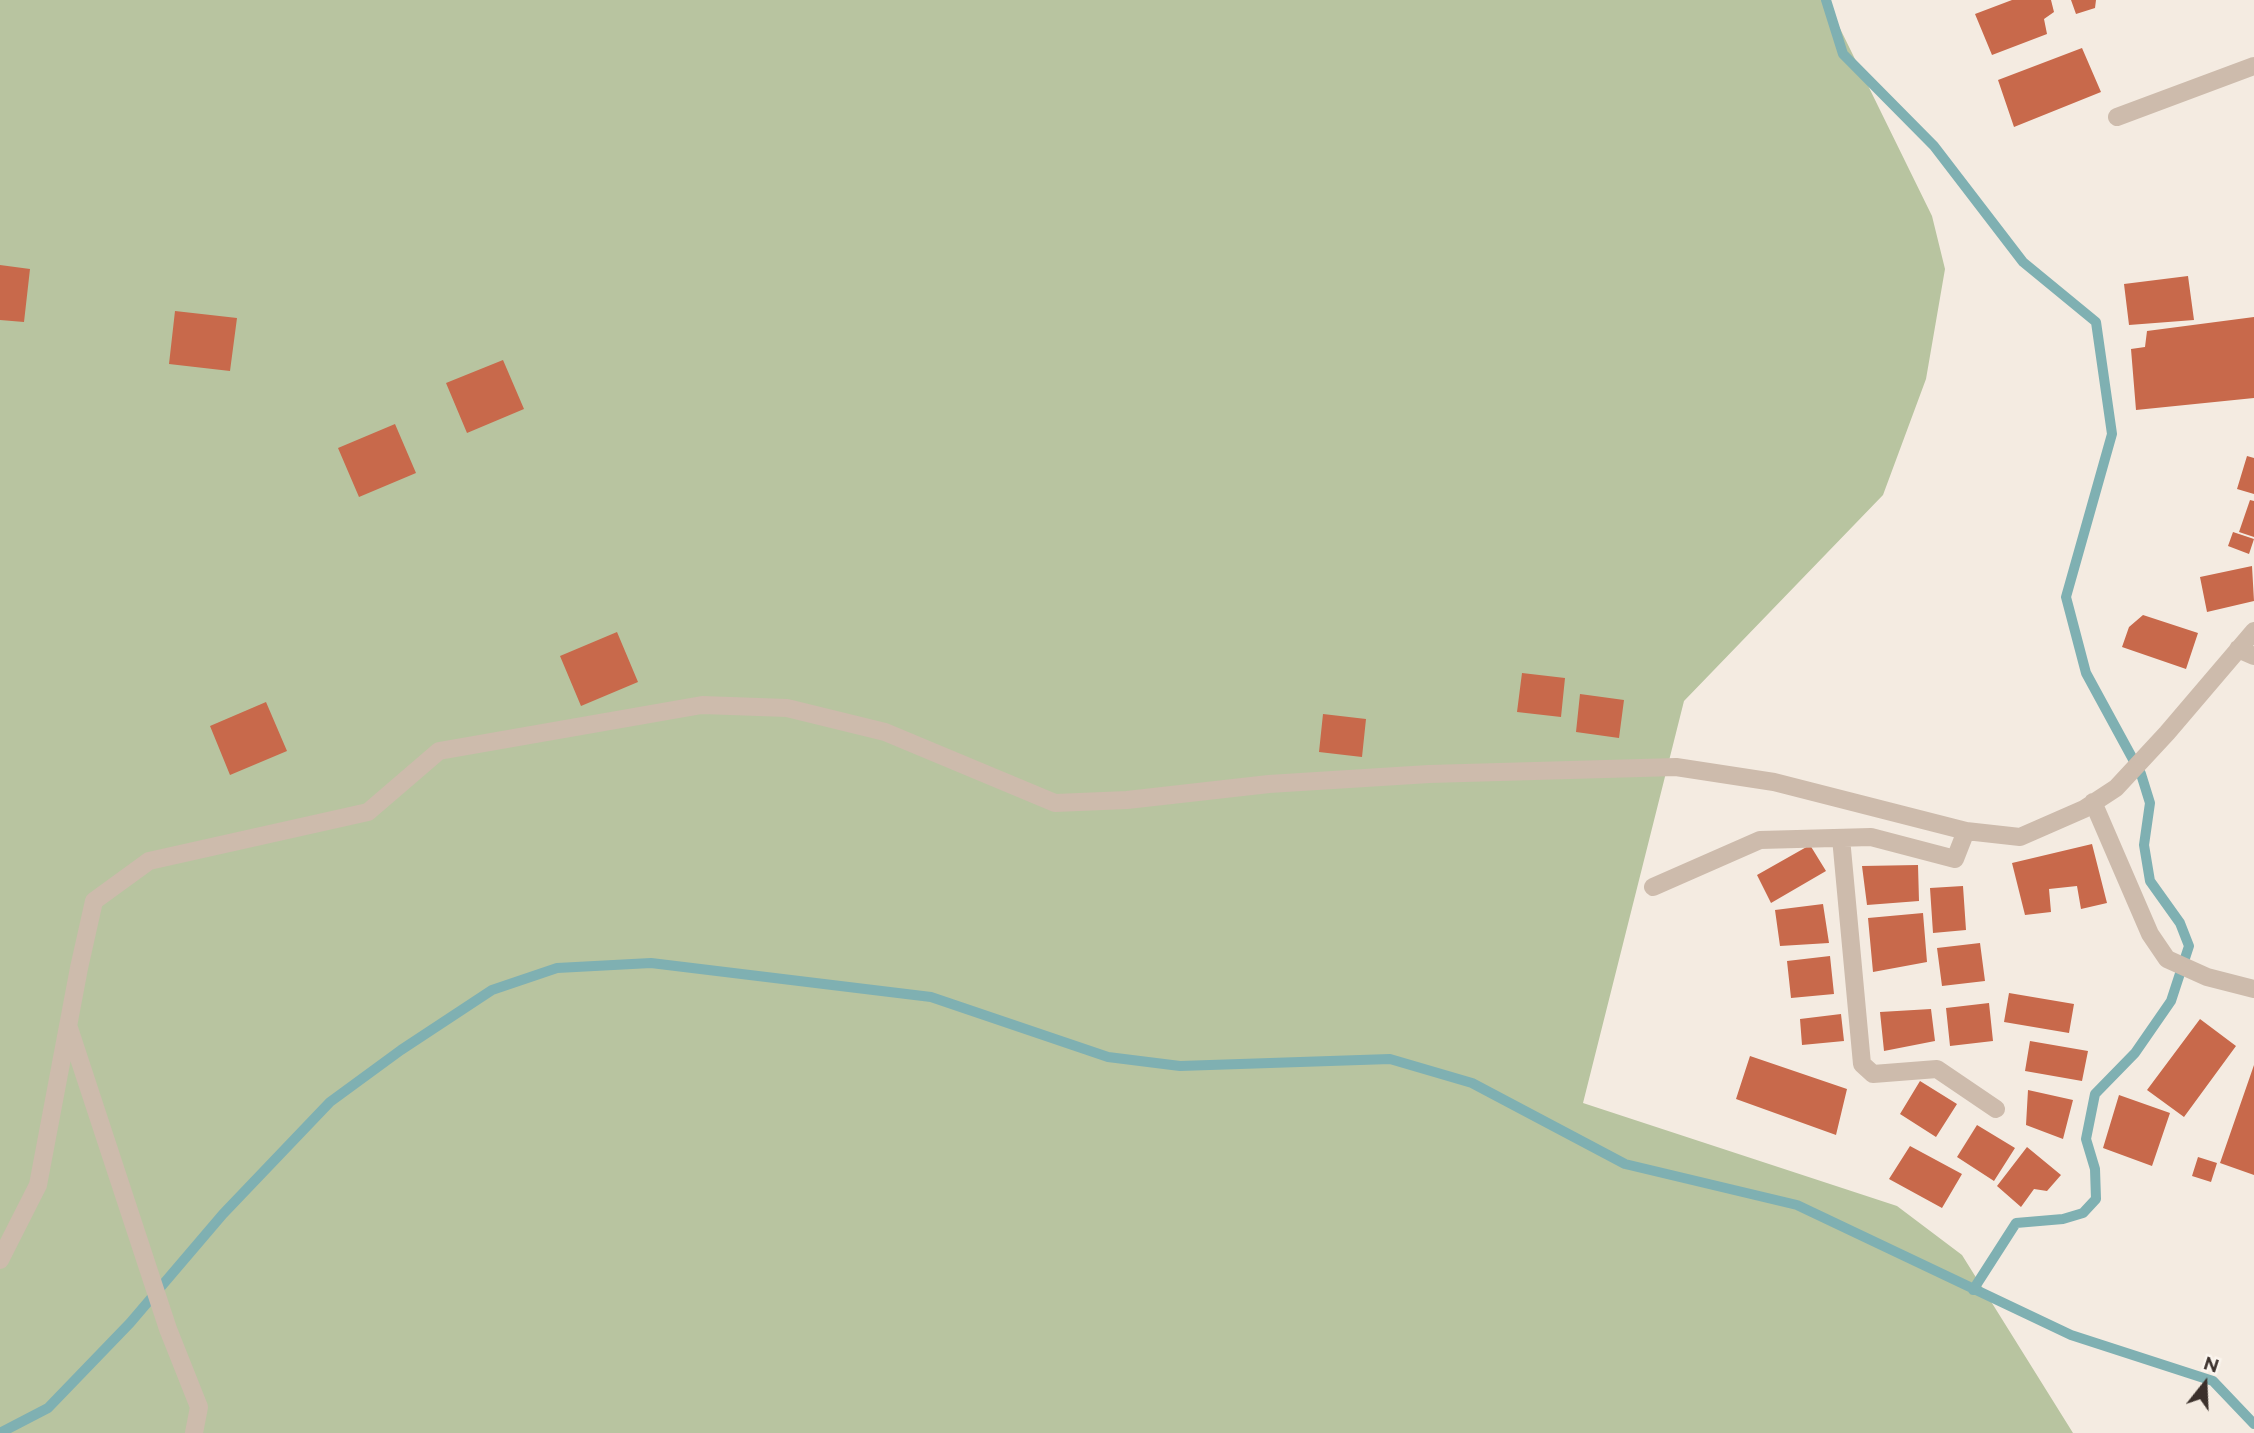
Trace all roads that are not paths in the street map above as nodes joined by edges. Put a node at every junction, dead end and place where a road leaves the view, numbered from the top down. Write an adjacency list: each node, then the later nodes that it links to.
1 (2254, 66): 2 (street)
2 (2116, 117)
3 (2254, 631): 4 (street)
4 (2246, 652): 5 (street)
5 (2093, 802): 6 (street); 9 (street)
6 (1966, 831): 7 (street); 10 (street)
7 (1840, 838): 8 (street); 11 (street)
8 (1653, 887)
9 (2254, 989)
10 (67, 1024): 12 (street); 13 (street)
11 (1996, 1109)
12 (0, 1260)
13 (194, 1433)

